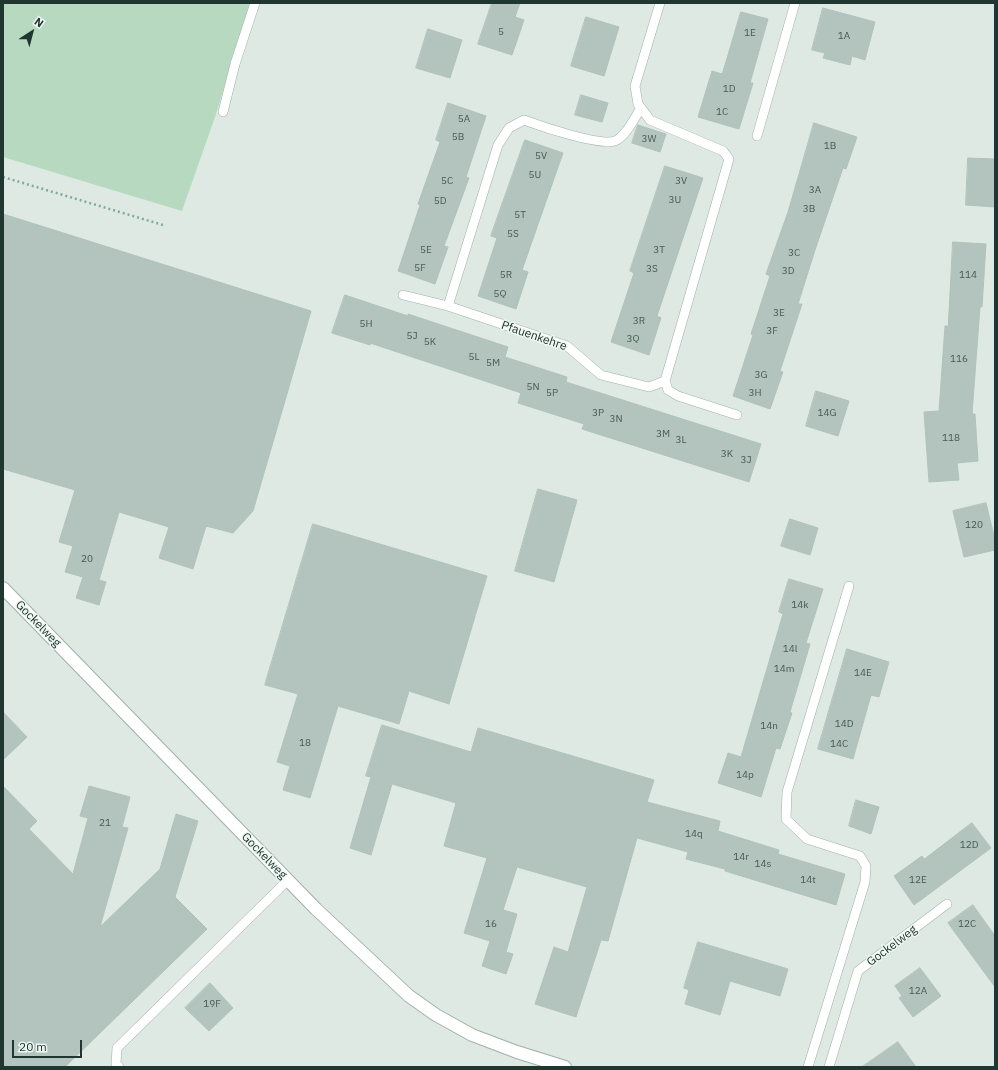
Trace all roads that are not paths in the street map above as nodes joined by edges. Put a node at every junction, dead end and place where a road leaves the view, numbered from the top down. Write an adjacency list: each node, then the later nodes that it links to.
1 (255, 3): 5 (lane)
2 (660, 3): 4 (lane)
3 (795, 3): 6 (lane)
4 (641, 108): 8 (lane); 9 (lane)
5 (223, 112)
6 (757, 136)
7 (403, 295): 8 (lane, Pfauenkehre)
8 (448, 306): 9 (lane, Pfauenkehre)
9 (665, 381): 10 (lane)
10 (737, 415)
11 (849, 586): 17 (lane)
12 (3, 588): 13 (street, Gockelweg)
13 (288, 880): 15 (lane); 16 (street, Gockelweg)
14 (948, 904): 18 (lane, Gockelweg)
15 (120, 1067)
16 (565, 1067)
17 (808, 1067)
18 (829, 1067)

